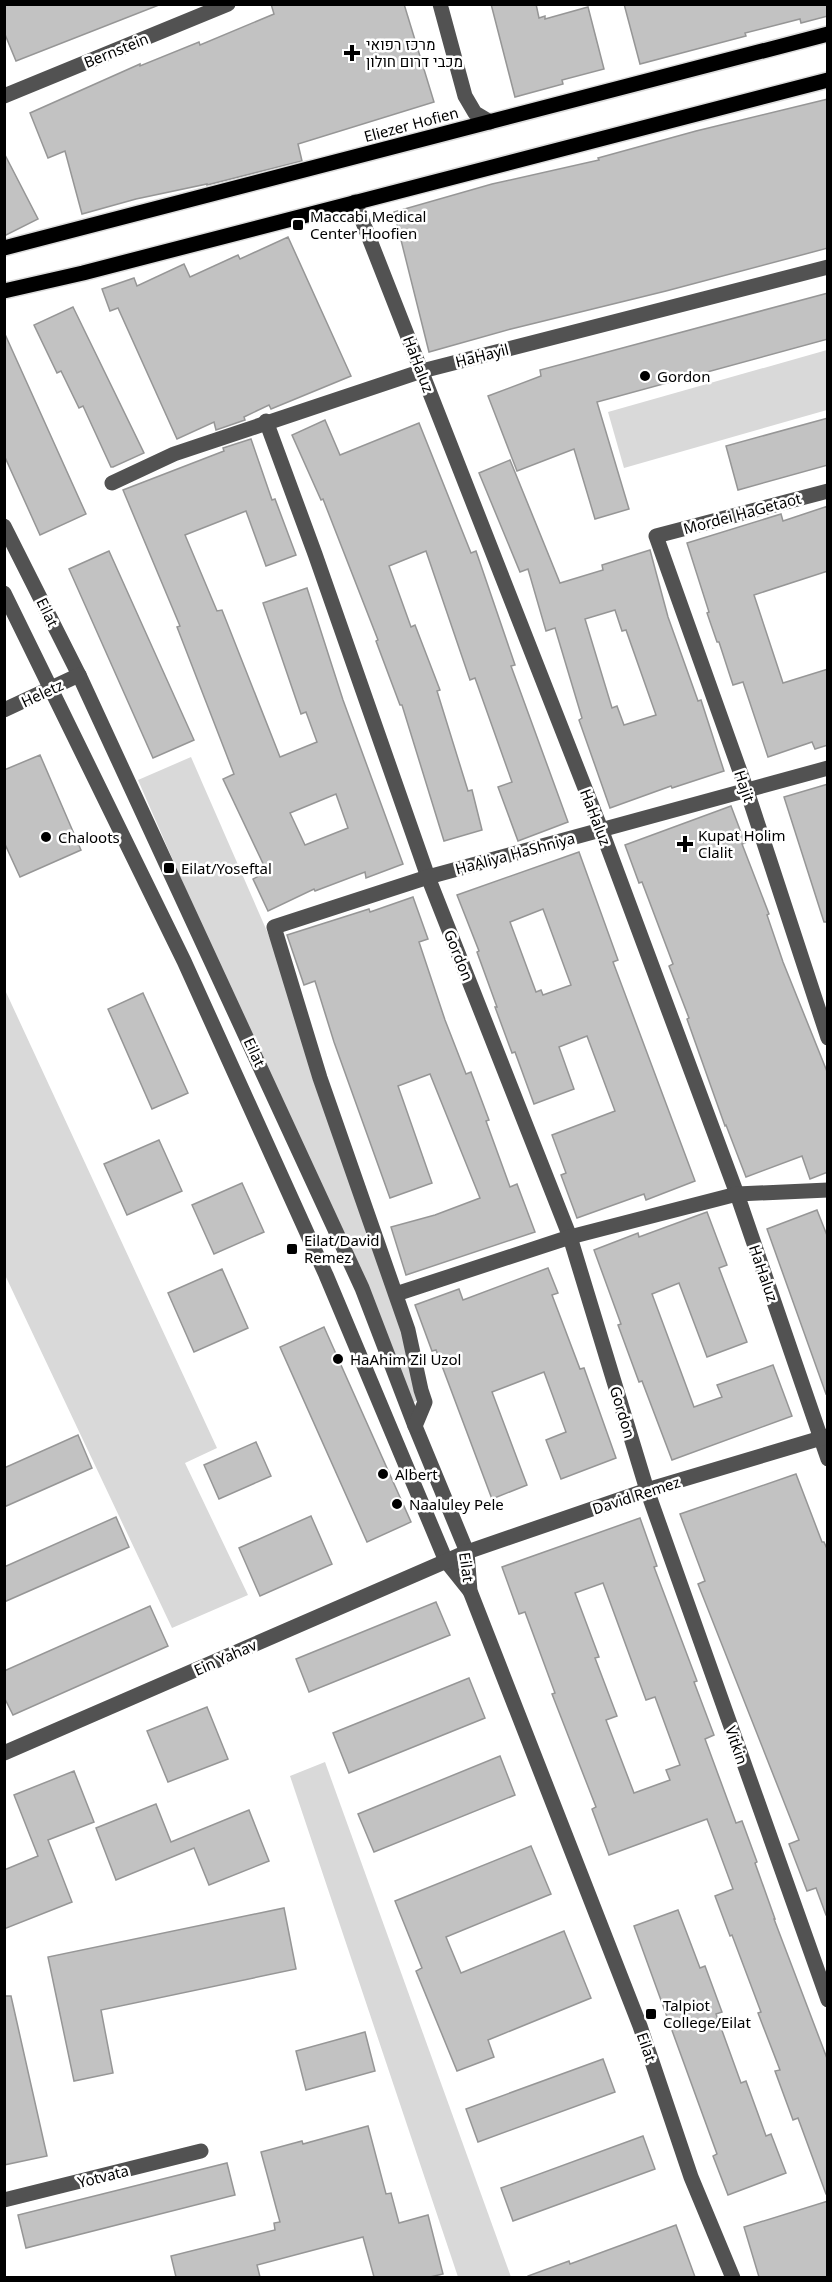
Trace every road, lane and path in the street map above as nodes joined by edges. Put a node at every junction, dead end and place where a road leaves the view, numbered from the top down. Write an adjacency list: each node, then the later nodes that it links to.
1 (228, 4): 5 (street, Bernstein)
2 (440, 4): 6 (street)
3 (828, 34): 7 (main road, Eliezer Hofien)
4 (828, 80): 9 (main road)
5 (4, 96)
6 (465, 96): 7 (street); 8 (street)
7 (490, 122): 8 (main road, Eliezer Hofien)
8 (457, 130): 10 (main road, Eliezer Hofien)
9 (355, 202): 12 (main road); 13 (street, HaHaluz)
10 (4, 248)
11 (828, 267): 13 (street, HaHayil)
12 (4, 291)
13 (422, 371): 14 (street, HaHayil); 25 (street, HaHaluz)
14 (266, 422): 15 (street, HaHayil); 26 (street, Gordon)
15 (112, 483)
16 (828, 491): 18 (street, Mordei HaGetaot)
17 (4, 526): 20 (street, Eilat)
18 (656, 536): 24 (street, Hajit)
19 (4, 593): 21 (street, Eilat)
20 (79, 675): 21 (street, Heletz); 32 (street, Eilat)
21 (50, 689): 22 (street, Heletz); 37 (street, Eilat)
22 (4, 710)
23 (828, 768): 24 (street, HaAliya HaShniya)
24 (747, 791): 25 (street, HaAliya HaShniya); 27 (street, Hajit)
25 (601, 829): 26 (street, HaAliya HaShniya); 29 (street, HaHaluz)
26 (428, 877): 30 (street, Gordon); 31 (street, HaAliya HaShniya)
27 (828, 1038)
28 (828, 1190): 29 (street)
29 (737, 1194): 30 (street); 33 (street, HaHaluz)
30 (570, 1237): 31 (street); 35 (street, Gordon)
31 (396, 1294): 32 (street)
32 (415, 1426): 36 (street, Eilat)
33 (824, 1437): 34 (street, HaHaluz); 35 (street, David Remez)
34 (828, 1459)
35 (647, 1490): 36 (street, David Remez); 40 (street, Vitkin)
36 (467, 1552): 37 (street, David Remez); 38 (street, Eilat)
37 (446, 1561): 38 (street, Eilat); 39 (street, Ein Yahav)
38 (470, 1590): 43 (street, Eilat)
39 (4, 1753)
40 (828, 2000)
41 (201, 2151): 42 (street, Yotvata)
42 (4, 2200)
43 (715, 2236): 44 (street, Eilat); 45 (street, Eilat)
44 (724, 2277)
45 (733, 2277)

